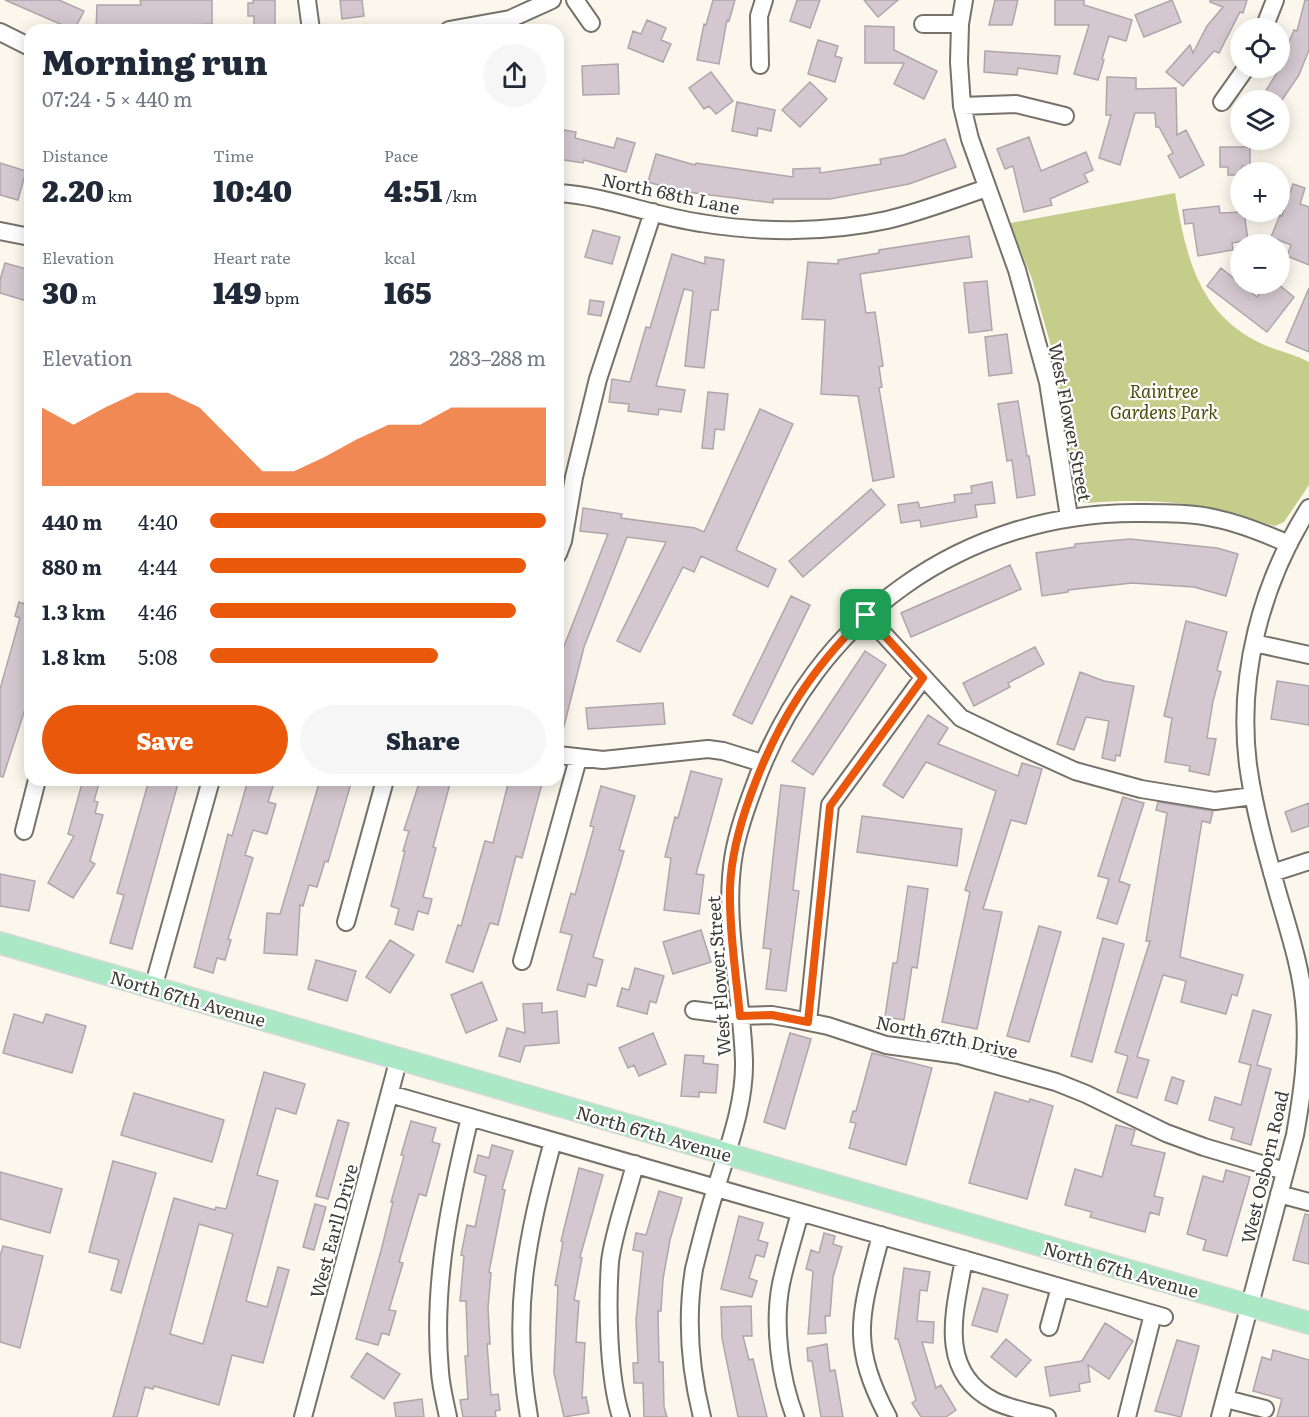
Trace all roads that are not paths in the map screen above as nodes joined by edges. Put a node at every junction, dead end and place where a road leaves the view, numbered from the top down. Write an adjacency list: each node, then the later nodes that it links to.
1 (307, 0): 9 (street)
2 (552, 0): 10 (street)
3 (575, 0): 8 (street)
4 (765, 0): 15 (street)
5 (964, 0): 12 (street, West Flower Street)
6 (1275, 0): 7 (street)
7 (1268, 18)
8 (591, 23)
9 (310, 24)
10 (482, 24)
11 (923, 24): 12 (street)
12 (960, 24): 18 (street, West Flower Street)
13 (0, 32): 14 (street)
14 (24, 44)
15 (760, 65)
16 (1239, 78): 17 (street)
17 (1222, 102)
18 (962, 106): 19 (street); 20 (street, West Flower Street)
19 (1065, 116)
20 (987, 188): 22 (street, North 68th Lane); 26 (street, West Flower Street)
21 (564, 194): 22 (street, North 68th Lane)
22 (653, 212): 27 (street)
23 (0, 231): 24 (street)
24 (24, 236)
25 (1309, 508): 28 (street, West Osborn Road)
26 (1069, 517): 28 (street); 29 (street, West Flower Street)
27 (564, 535)
28 (1289, 544): 30 (street, West Osborn Road)
29 (866, 615): 32 (street); 35 (street, West Flower Street)
30 (1254, 643): 31 (street); 39 (street, West Osborn Road)
31 (1309, 655)
32 (923, 678): 39 (street); 49 (street)
33 (564, 756): 34 (street)
34 (578, 759): 35 (street); 45 (street)
35 (762, 763): 48 (street, West Flower Street)
36 (35, 786): 40 (street)
37 (209, 786): 46 (street)
38 (383, 786): 43 (street)
39 (1253, 796): 42 (street, West Osborn Road)
40 (24, 831)
41 (1309, 861): 42 (street)
42 (1272, 873): 50 (street, West Osborn Road)
43 (346, 922)
44 (0, 944): 46 (main road, North 67th Avenue)
45 (522, 961)
46 (153, 988): 51 (main road, North 67th Avenue)
47 (694, 1010): 48 (street, North 67th Drive)
48 (740, 1016): 49 (street, North 67th Drive); 55 (street, West Flower Street)
49 (808, 1022): 57 (street, North 67th Drive)
50 (1307, 1031): 57 (street, West Osborn Road)
51 (399, 1058): 52 (street, West Earll Drive); 55 (main road, North 67th Avenue)
52 (390, 1094): 53 (street, North 67th Avenue); 70 (street, West Earll Drive)
53 (470, 1117): 54 (street, North 67th Avenue); 71 (street)
54 (553, 1141): 56 (street, North 67th Avenue); 72 (street)
55 (727, 1155): 58 (street, West Flower Street); 65 (main road, North 67th Avenue)
56 (635, 1164): 58 (street, North 67th Avenue); 73 (street)
57 (1285, 1171): 59 (street, West Osborn Road)
58 (716, 1188): 61 (street, North 67th Avenue); 74 (street, West Flower Street)
59 (1279, 1194): 60 (street); 65 (street, West Osborn Road)
60 (1309, 1202)
61 (800, 1212): 62 (street, North 67th Avenue); 75 (street)
62 (881, 1235): 63 (street, North 67th Avenue); 76 (street)
63 (964, 1259): 64 (street, North 67th Avenue); 77 (street)
64 (1060, 1287): 67 (street, North 67th Avenue); 78 (street, North 67th Avenue)
65 (1249, 1306): 66 (main road, North 67th Avenue); 68 (street, West Osborn Road)
66 (1309, 1323)
67 (1049, 1328)
68 (1226, 1399): 69 (street); 79 (street, West Osborn Road)
69 (1265, 1409)
70 (308, 1416)
71 (448, 1417)
72 (529, 1417)
73 (621, 1417)
74 (702, 1417)
75 (795, 1417)
76 (888, 1417)
77 (1047, 1417)
78 (1127, 1417)
79 (1220, 1417)

